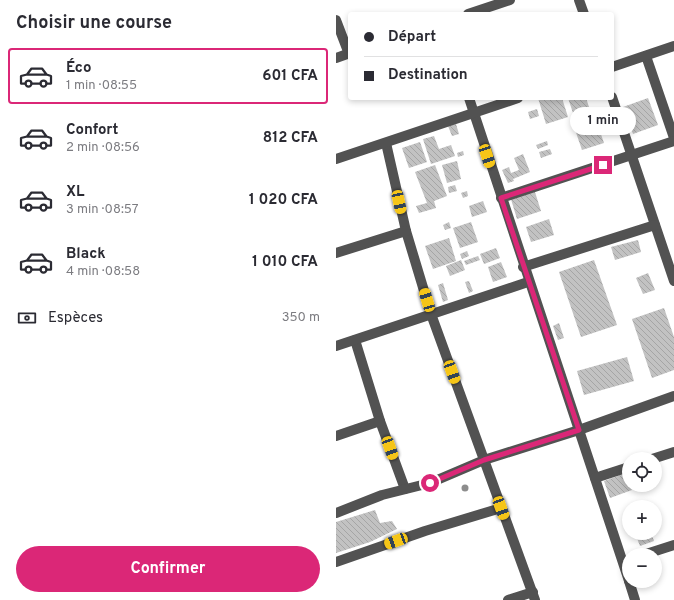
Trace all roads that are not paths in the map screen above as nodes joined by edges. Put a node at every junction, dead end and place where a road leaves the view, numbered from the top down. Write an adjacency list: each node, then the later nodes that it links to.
1 (510, 0): 3 (street)
2 (579, 0): 4 (street)
3 (474, 12)
4 (583, 12)
5 (336, 20): 7 (street)
6 (674, 46): 9 (street)
7 (348, 51)
8 (348, 54): 10 (street)
9 (646, 56): 11 (street); 16 (street)
10 (336, 58)
11 (614, 66)
12 (470, 100): 15 (street)
13 (512, 100): 15 (street)
14 (613, 100): 18 (street)
15 (474, 113): 17 (street); 20 (street)
16 (674, 140): 18 (street)
17 (386, 143): 19 (street); 22 (street)
18 (632, 156): 20 (street); 21 (street)
19 (336, 159)
20 (501, 198): 24 (street)
21 (655, 225): 24 (street); 25 (street)
22 (406, 231): 23 (street); 27 (street)
23 (336, 253)
24 (523, 267): 26 (street)
25 (674, 281)
26 (528, 282): 27 (street); 32 (street)
27 (431, 314): 28 (street); 36 (street)
28 (355, 340): 29 (street); 31 (street)
29 (336, 346)
30 (674, 396): 32 (street)
31 (380, 422): 33 (street); 39 (street)
32 (579, 430): 36 (street); 38 (street)
33 (336, 436)
34 (674, 452): 35 (street)
35 (662, 456)
36 (484, 460): 39 (street); 40 (street)
37 (622, 468): 38 (street)
38 (594, 478): 44 (street)
39 (405, 489): 41 (street)
40 (501, 508): 45 (street); 47 (street)
41 (336, 513)
42 (674, 545): 43 (street)
43 (662, 549)
44 (622, 550)
45 (336, 562)
46 (631, 588): 49 (street)
47 (534, 596): 48 (street)
48 (508, 600)
49 (635, 600)

